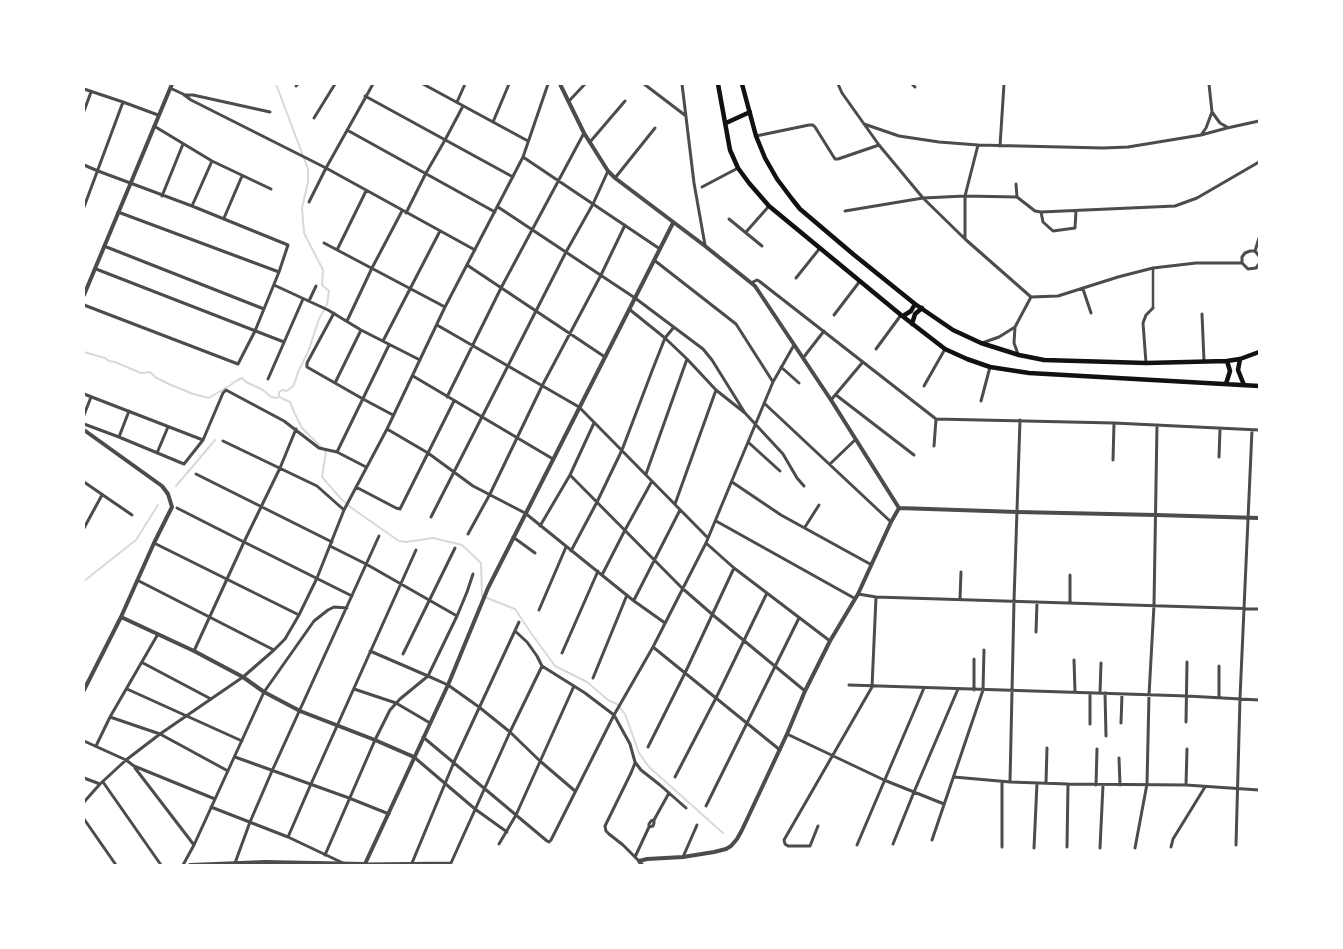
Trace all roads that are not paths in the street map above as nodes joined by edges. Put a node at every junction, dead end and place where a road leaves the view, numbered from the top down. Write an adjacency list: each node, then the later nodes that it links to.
1 (335, 84): 32 (street)
2 (372, 84): 20 (street)
3 (423, 84): 24 (street)
4 (466, 84): 24 (street)
5 (509, 84): 34 (street)
6 (548, 84): 45 (street)
7 (560, 84): 21 (street)
8 (585, 84): 21 (street)
9 (644, 84): 31 (street)
10 (682, 84): 31 (street)
11 (718, 84): 35 (main road)
12 (742, 84): 28 (main road)
13 (838, 84): 36 (street)
14 (1004, 84): 50 (street)
15 (1209, 84): 29 (street)
16 (171, 86): 19 (street); 30 (street)
17 (84, 89): 18 (street)
18 (91, 92): 23 (street); 26 (street)
19 (183, 94): 27 (street); 55 (street)
20 (365, 96): 40 (street); 44 (street)
21 (569, 101): 41 (street)
22 (625, 101): 46 (street)
23 (124, 102): 30 (street); 58 (street)
24 (457, 102): 25 (street)
25 (463, 106): 34 (street); 44 (street)
26 (84, 111)
27 (270, 112)
28 (750, 112): 35 (main road); 43 (main road)
29 (1212, 112): 39 (street); 42 (street)
30 (158, 115): 37 (street)
31 (686, 117): 96 (street)
32 (314, 118)
33 (1259, 121): 39 (street)
34 (493, 122): 45 (street)
35 (726, 123): 56 (main road)
36 (864, 124): 48 (street); 49 (street)
37 (154, 126): 47 (street); 64 (street)
38 (655, 128): 62 (street)
39 (1227, 128): 42 (street)
40 (347, 130): 55 (street); 59 (street)
41 (584, 132): 46 (street); 63 (street)
42 (1201, 135): 50 (street)
43 (756, 136): 48 (street); 129 (main road)
44 (445, 140): 59 (street); 61 (street)
45 (528, 141): 51 (street)
46 (590, 142): 57 (street)
47 (183, 144): 52 (street); 69 (street)
48 (879, 145): 72 (street)
49 (978, 145): 50 (street); 70 (street)
50 (1000, 146)
51 (523, 157): 61 (street); 63 (street)
52 (212, 161): 60 (street); 75 (street)
53 (1259, 162): 80 (street)
54 (84, 165): 58 (street)
55 (326, 168): 68 (street); 73 (street)
56 (738, 168): 66 (street); 76 (main road)
57 (608, 171): 62 (street); 74 (street)
58 (98, 172): 64 (street); 77 (street)
59 (426, 173): 82 (street); 83 (street)
60 (242, 176): 67 (street); 85 (street)
61 (513, 177): 78 (street)
62 (615, 178): 87 (street)
63 (559, 181): 74 (street); 89 (street)
64 (130, 183): 69 (street); 81 (street)
65 (1016, 184): 71 (street)
66 (702, 187)
67 (271, 189)
68 (366, 191): 82 (street); 100 (street)
69 (162, 196): 75 (street)
70 (965, 196): 71 (street); 72 (street); 93 (street)
71 (1017, 197): 84 (street)
72 (923, 198): 79 (street); 93 (street)
73 (309, 202)
74 (593, 204): 88 (street); 103 (street)
75 (192, 206): 85 (street)
76 (769, 206): 91 (street); 98 (main road)
77 (84, 207)
78 (498, 207): 83 (street); 89 (street)
79 (845, 211)
80 (1076, 211): 84 (street); 84 (street)
81 (118, 212): 95 (street); 113 (street)
82 (404, 212): 90 (street); 110 (street)
83 (495, 212): 101 (street)
84 (1041, 212)
85 (224, 218): 113 (street)
86 (729, 219): 91 (street)
87 (673, 223): 96 (street); 99 (street)
88 (625, 225): 99 (street); 115 (street)
89 (532, 230): 103 (street); 122 (street)
90 (440, 231): 101 (street); 121 (street)
91 (746, 232): 97 (street)
92 (1259, 238): 102 (street)
93 (965, 239): 125 (street)
94 (324, 243): 100 (street)
95 (104, 246): 109 (street); 134 (street)
96 (705, 246): 118 (street)
97 (762, 246)
98 (820, 248): 116 (street); 117 (main road)
99 (660, 249): 105 (street)
100 (337, 250): 110 (street)
101 (475, 250): 108 (street)
102 (1255, 251): 104 (street); 106 (street)
103 (566, 252): 115 (street); 136 (street)
104 (1259, 256)
105 (654, 260): 127 (street); 176 (street)
106 (1242, 263): 111 (street); 112 (street)
107 (1259, 264): 112 (street)
108 (467, 265): 122 (street); 131 (street)
109 (96, 268): 124 (street); 148 (street)
110 (372, 268): 121 (street); 142 (street)
111 (1153, 268): 123 (street); 133 (street)
112 (1256, 268): 114 (street)
113 (279, 272): 119 (street)
114 (1259, 272)
115 (601, 275): 127 (street); 150 (street)
116 (796, 278)
117 (860, 281): 140 (street); 141 (main road)
118 (751, 283): 149 (street); 156 (street)
119 (274, 285): 126 (street); 134 (street)
120 (316, 286): 128 (street)
121 (410, 288): 131 (street); 152 (street)
122 (501, 288): 136 (street); 157 (street)
123 (1083, 289): 125 (street); 137 (street)
124 (84, 295)
125 (1031, 297): 146 (street)
126 (303, 298): 128 (street); 153 (street)
127 (635, 298): 135 (street); 145 (street)
128 (309, 301): 138 (street)
129 (915, 304): 132 (main road); 141 (main road)
130 (84, 305): 148 (street)
131 (446, 308): 144 (street)
132 (922, 308): 143 (main road); 154 (main road)
133 (1153, 308): 170 (street)
134 (264, 309): 148 (street)
135 (629, 309): 151 (street); 162 (street)
136 (536, 311): 150 (street); 171 (street)
137 (1090, 313)
138 (334, 314): 142 (street); 177 (street)
139 (1202, 314): 167 (street)
140 (834, 315)
141 (902, 316): 143 (main road); 158 (street)
142 (347, 322): 147 (street)
143 (912, 324): 159 (main road)
144 (437, 325): 157 (street); 166 (street)
145 (674, 327): 151 (street); 196 (street)
146 (1015, 327): 154 (street); 161 (street)
147 (360, 330): 152 (street); 177 (street)
148 (255, 331): 153 (street)
149 (824, 331): 163 (street); 169 (street)
150 (569, 333): 162 (street); 181 (street)
151 (665, 338): 164 (street); 221 (street)
152 (383, 341): 155 (street)
153 (284, 342): 175 (street)
154 (981, 343): 161 (main road)
155 (389, 344): 166 (street); 189 (street)
156 (794, 345): 163 (street); 172 (street)
157 (473, 346): 171 (street); 188 (street)
158 (876, 349)
159 (945, 349): 173 (main road); 182 (street)
160 (1259, 352): 165 (main road)
161 (1019, 356): 170 (main road)
162 (605, 357): 194 (street)
163 (803, 358): 190 (street)
164 (688, 359): 184 (street); 235 (street)
165 (1240, 359): 168 (main road); 180 (main road)
166 (420, 360): 174 (street)
167 (1204, 360): 168 (main road); 170 (main road)
168 (1227, 361): 179 (main road)
169 (862, 362): 186 (street); 200 (street)
170 (1146, 363)
171 (508, 367): 181 (street); 199 (street)
172 (781, 367): 176 (street); 178 (street)
173 (990, 367): 179 (main road); 192 (street)
174 (413, 376): 188 (street); 197 (street)
175 (268, 379)
176 (773, 382): 193 (street)
177 (335, 383): 189 (street)
178 (799, 383)
179 (1226, 384): 180 (main road)
180 (1244, 385): 183 (main road)
181 (542, 386): 194 (street); 215 (street)
182 (924, 386)
183 (1259, 386)
184 (716, 390): 196 (street); 245 (street)
185 (84, 394): 187 (street)
186 (836, 395): 190 (street); 225 (street)
187 (91, 397): 195 (street); 198 (street)
188 (447, 397): 191 (street)
189 (363, 399): 197 (street); 222 (street)
190 (831, 400): 216 (street)
191 (454, 401): 199 (street); 224 (street)
192 (981, 401)
193 (764, 403): 203 (street); 229 (street)
194 (579, 408): 202 (street); 227 (street)
195 (129, 411): 207 (street); 214 (street)
196 (745, 413): 203 (street)
197 (394, 415): 208 (street)
198 (84, 416)
199 (482, 417): 215 (street); 233 (street)
200 (936, 419): 201 (street); 220 (street)
201 (1020, 420): 204 (street); 252 (street)
202 (594, 423): 221 (street); 236 (street)
203 (755, 423): 219 (street); 240 (street)
204 (1114, 423): 206 (street); 228 (street)
205 (84, 424): 214 (street)
206 (1157, 425): 209 (street); 254 (street)
207 (168, 427): 217 (street); 223 (street)
208 (387, 428): 224 (street); 231 (street)
209 (1220, 429): 212 (street); 226 (street)
210 (84, 430): 271 (street)
211 (296, 430): 217 (street); 222 (street); 230 (street)
212 (1252, 430): 213 (street); 257 (street)
213 (1259, 430)
214 (119, 437): 223 (street)
215 (517, 437): 227 (street); 242 (street)
216 (856, 439): 229 (street); 249 (street)
217 (203, 440): 223 (street)
218 (223, 440): 230 (street)
219 (748, 442): 232 (street); 239 (street)
220 (934, 446)
221 (622, 450): 235 (street); 244 (street)
222 (337, 452): 231 (street)
223 (156, 453)
224 (428, 453): 233 (street); 241 (street)
225 (914, 455)
226 (1219, 457)
227 (553, 459): 253 (street)
228 (1113, 460)
229 (830, 464): 260 (street)
230 (280, 468): 248 (street); 250 (street)
231 (366, 468): 241 (street)
232 (780, 471)
233 (454, 472): 242 (street); 256 (street)
234 (196, 474): 248 (street)
235 (646, 474): 237 (street)
236 (570, 475): 244 (street); 261 (street)
237 (652, 481): 245 (street); 264 (street)
238 (84, 482): 243 (street)
239 (732, 482): 259 (street); 262 (street)
240 (804, 486)
241 (355, 489): 250 (street)
242 (490, 494): 253 (street); 265 (street)
243 (102, 495): 255 (street); 263 (street)
244 (597, 502): 264 (street); 277 (street)
245 (675, 504): 251 (street)
246 (819, 505): 262 (street)
247 (177, 508): 269 (street)
248 (261, 508): 269 (street); 270 (street)
249 (899, 508): 252 (street); 260 (street)
250 (345, 509): 270 (street)
251 (680, 510): 268 (street); 279 (street)
252 (1017, 512): 254 (street); 302 (street)
253 (525, 513): 261 (street); 267 (street)
254 (1156, 515): 257 (street); 305 (street)
255 (132, 516)
256 (431, 516)
257 (1248, 518): 258 (street); 307 (street)
258 (1259, 518)
259 (716, 522): 268 (street); 298 (street)
260 (891, 522): 281 (street)
261 (540, 526): 274 (street)
262 (805, 527): 281 (street)
263 (84, 528)
264 (625, 530): 279 (street); 286 (street)
265 (468, 534)
266 (380, 536): 280 (street)
267 (514, 537): 278 (street); 342 (street)
268 (708, 538): 272 (street)
269 (244, 542): 288 (street); 289 (street)
270 (332, 542): 273 (street)
271 (154, 543): 289 (street); 290 (street)
272 (706, 543): 282 (street); 292 (street)
273 (330, 546): 280 (street); 288 (street)
274 (566, 547): 277 (street); 309 (street)
275 (455, 548): 300 (street)
276 (416, 550): 291 (street)
277 (571, 550): 283 (street)
278 (535, 553)
279 (655, 560): 292 (street); 301 (street)
280 (366, 564): 291 (street); 296 (street)
281 (870, 564): 294 (street)
282 (734, 568): 293 (street); 311 (street)
283 (598, 571): 286 (street); 328 (street)
284 (961, 572): 299 (street)
285 (473, 574): 313 (street)
286 (602, 574): 295 (street)
287 (1070, 575): 304 (street)
288 (317, 578): 296 (street); 310 (street)
289 (228, 579): 310 (street); 314 (street)
290 (137, 580): 312 (street); 314 (street)
291 (400, 585): 300 (street); 327 (street)
292 (682, 588): 311 (street); 317 (street)
293 (767, 593): 315 (street); 321 (street)
294 (858, 594): 297 (street); 298 (street)
295 (627, 595): 301 (street); 341 (street)
296 (352, 596): 306 (street)
297 (876, 597): 299 (street); 345 (street)
298 (854, 598): 322 (street)
299 (960, 599): 302 (street)
300 (429, 600): 313 (street); 329 (street)
301 (634, 601): 317 (street)
302 (1014, 601): 303 (street); 353 (street)
303 (1038, 602): 304 (street); 319 (street)
304 (1070, 603): 305 (street)
305 (1154, 605): 307 (street); 361 (street)
306 (346, 608): 355 (street); 370 (street)
307 (1244, 608): 308 (street); 365 (street)
308 (1259, 608)
309 (539, 610)
310 (300, 615): 324 (street)
311 (713, 615): 321 (street); 338 (street)
312 (121, 616): 320 (street); 350 (street)
313 (457, 616): 339 (street)
314 (210, 617): 324 (street); 326 (street)
315 (799, 618): 322 (street); 335 (street)
316 (519, 622): 318 (street)
317 (665, 623): 323 (street)
318 (515, 631): 336 (street); 369 (street)
319 (1036, 632)
320 (158, 634): 326 (street); 332 (street)
321 (743, 640): 335 (street); 364 (street)
322 (830, 641): 354 (street)
323 (653, 647): 338 (street); 371 (street)
324 (274, 650): 340 (street)
325 (984, 650): 352 (street)
326 (194, 651): 340 (street)
327 (370, 651): 339 (street); 348 (street)
328 (562, 653)
329 (403, 654)
330 (974, 659): 351 (street)
331 (1074, 660): 356 (street)
332 (143, 662): 347 (street); 366 (street)
333 (1187, 662): 362 (street)
334 (1101, 663): 358 (street)
335 (775, 665): 354 (street); 376 (street)
336 (542, 666): 344 (street); 380 (street)
337 (1219, 666): 363 (street)
338 (685, 673): 364 (street); 389 (street)
339 (428, 676): 342 (street); 368 (street)
340 (242, 677): 355 (street); 366 (street)
341 (593, 678)
342 (448, 685): 369 (street); 375 (street)
343 (849, 685): 345 (street)
344 (574, 686): 371 (street); 399 (street)
345 (872, 687): 346 (street); 394 (street)
346 (924, 688): 349 (street); 408 (street)
347 (127, 689): 372 (street); 373 (street)
348 (354, 689): 368 (street); 379 (street)
349 (958, 689): 351 (street); 427 (street)
350 (84, 690)
351 (974, 690): 352 (street)
352 (983, 690): 353 (street); 406 (street)
353 (1012, 690): 356 (street); 410 (street)
354 (805, 691): 382 (street)
355 (264, 692): 370 (street); 387 (street)
356 (1075, 692): 357 (street)
357 (1090, 693): 358 (street); 378 (street)
358 (1100, 693): 359 (street)
359 (1105, 693): 360 (street); 383 (street)
360 (1122, 694): 361 (street); 377 (street)
361 (1149, 695): 362 (street); 418 (street)
362 (1187, 696): 363 (street); 374 (street)
363 (1219, 697): 365 (street)
364 (716, 698): 376 (street); 405 (street)
365 (1240, 698): 367 (street); 423 (street)
366 (211, 699): 372 (street)
367 (1259, 700)
368 (396, 704): 375 (street); 385 (street)
369 (479, 707): 380 (street); 400 (street)
370 (300, 711): 379 (street); 404 (street)
371 (614, 715): 401 (street); 426 (street)
372 (186, 716): 381 (street); 387 (street)
373 (110, 718): 381 (street); 388 (street)
374 (1186, 722)
375 (430, 723): 384 (street)
376 (747, 723): 393 (street); 433 (street)
377 (1122, 723)
378 (1090, 724)
379 (337, 725): 385 (street); 414 (street)
380 (510, 732): 399 (street); 424 (street)
381 (160, 734): 398 (street); 403 (street)
382 (787, 734): 393 (street); 394 (street)
383 (1106, 736)
384 (424, 737): 396 (street); 400 (street)
385 (375, 740): 396 (street); 429 (street)
386 (84, 741): 388 (street)
387 (242, 741): 395 (street)
388 (96, 746): 398 (street)
389 (648, 747)
390 (1047, 748): 413 (street)
391 (1097, 749): 419 (street)
392 (1187, 749): 421 (street)
393 (780, 750): 459 (street)
394 (833, 756): 408 (street); 442 (street)
395 (235, 757): 403 (street); 404 (street)
396 (414, 757): 415 (street); 437 (street)
397 (1119, 758): 417 (street)
398 (126, 760): 402 (street); 411 (street)
399 (540, 761): 426 (street); 438 (street)
400 (454, 762): 415 (street); 424 (street)
401 (635, 762): 428 (street); 458 (street)
402 (134, 766): 430 (street); 446 (street)
403 (228, 771): 430 (street)
404 (272, 771): 414 (street); 440 (street)
405 (675, 777)
406 (954, 777): 409 (street); 432 (street)
407 (84, 778): 411 (street)
408 (884, 780): 427 (street); 450 (street)
409 (1002, 782): 410 (street); 451 (street)
410 (1010, 782): 412 (street)
411 (101, 783): 431 (street); 466 (street)
412 (1037, 783): 413 (street); 454 (street)
413 (1046, 783): 416 (street)
414 (310, 784): 429 (street); 444 (street)
415 (445, 784): 436 (street); 461 (street)
416 (1068, 784): 419 (street); 452 (street)
417 (1120, 784): 418 (street); 420 (street)
418 (1147, 784): 421 (street); 456 (street)
419 (1096, 785): 420 (street)
420 (1103, 785): 455 (street)
421 (1186, 785): 422 (street)
422 (1205, 787): 423 (street); 453 (street)
423 (1238, 788): 425 (street); 449 (street)
424 (485, 789): 436 (street); 438 (street)
425 (1259, 790)
426 (575, 791): 438 (street)
427 (914, 792): 432 (street); 448 (street)
428 (669, 793): 435 (street); 458 (street)
429 (349, 798): 437 (street); 457 (street)
430 (215, 799): 434 (street)
431 (84, 802)
432 (944, 804): 445 (street)
433 (706, 806)
434 (212, 807): 440 (street); 446 (street)
435 (686, 808)
436 (475, 809): 443 (street); 461 (street)
437 (389, 814): 464 (street)
438 (516, 815): 443 (street)
439 (84, 819): 465 (street)
440 (250, 822): 444 (street); 460 (street)
441 (697, 825): 459 (street)
442 (818, 826)
443 (507, 832): 447 (street)
444 (288, 838): 457 (street)
445 (932, 840)
446 (194, 844): 467 (street)
447 (499, 844)
448 (893, 844)
449 (1236, 844)
450 (857, 845)
451 (1002, 847)
452 (1067, 847)
453 (1171, 847)
454 (1034, 848)
455 (1100, 848)
456 (1135, 848)
457 (325, 854): 463 (street)
458 (634, 857): 462 (street)
459 (683, 857): 462 (street)
460 (235, 863): 463 (street); 468 (street)
461 (412, 863): 464 (street)
462 (641, 863)
463 (346, 864): 464 (street)
464 (365, 864)
465 (116, 865)
466 (161, 865)
467 (184, 865)
468 (190, 865)

